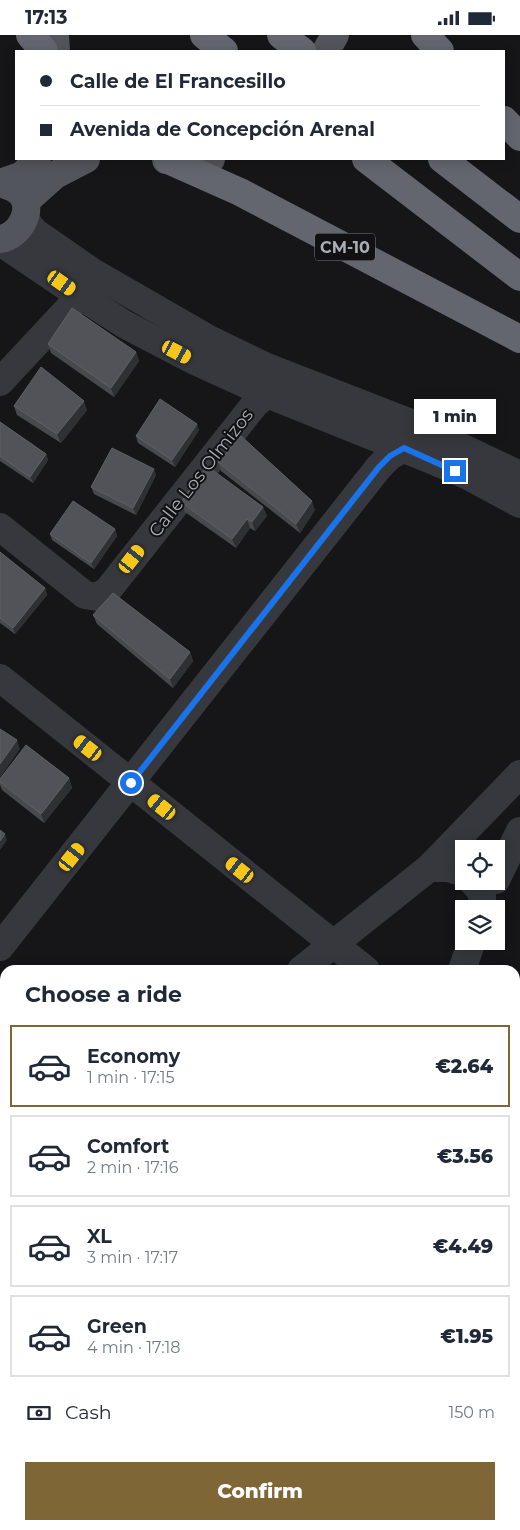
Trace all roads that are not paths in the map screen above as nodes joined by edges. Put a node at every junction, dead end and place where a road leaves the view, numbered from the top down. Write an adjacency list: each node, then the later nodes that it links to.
1 (30, 35): 7 (highway)
2 (56, 35): 8 (main road)
3 (204, 35): 9 (highway)
4 (281, 35): 10 (highway)
5 (335, 35): 11 (main road)
6 (425, 35): 12 (highway)
7 (43, 50)
8 (56, 50)
9 (223, 50)
10 (301, 50)
11 (327, 50)
12 (439, 50)
13 (505, 121): 14 (highway)
14 (520, 137)
15 (36, 160): 22 (main road)
16 (84, 160): 23 (main road)
17 (167, 160): 28 (highway, CM-10)
18 (184, 160): 19 (main road, CM-10)
19 (207, 160)
20 (367, 160): 26 (highway)
21 (443, 160): 24 (highway)
22 (0, 183): 23 (main road)
23 (25, 209): 25 (main road); 32 (street)
24 (520, 219)
25 (0, 241): 27 (street)
26 (520, 277)
27 (76, 293): 29 (street); 30 (street)
28 (520, 339)
29 (0, 382)
30 (267, 394): 31 (street); 34 (street, Calle Los Olmizos)
31 (404, 448): 33 (street); 37 (street)
32 (520, 475)
33 (520, 504)
34 (0, 527)
35 (0, 679): 37 (street)
36 (520, 774): 40 (street)
37 (131, 783): 42 (street); 43 (street)
38 (520, 831): 39 (street)
39 (505, 862)
40 (429, 868): 41 (street); 42 (street)
41 (455, 870)
42 (334, 944): 45 (street); 46 (street)
43 (0, 947)
44 (469, 950): 47 (street)
45 (307, 965)
46 (360, 965)
47 (464, 965)

